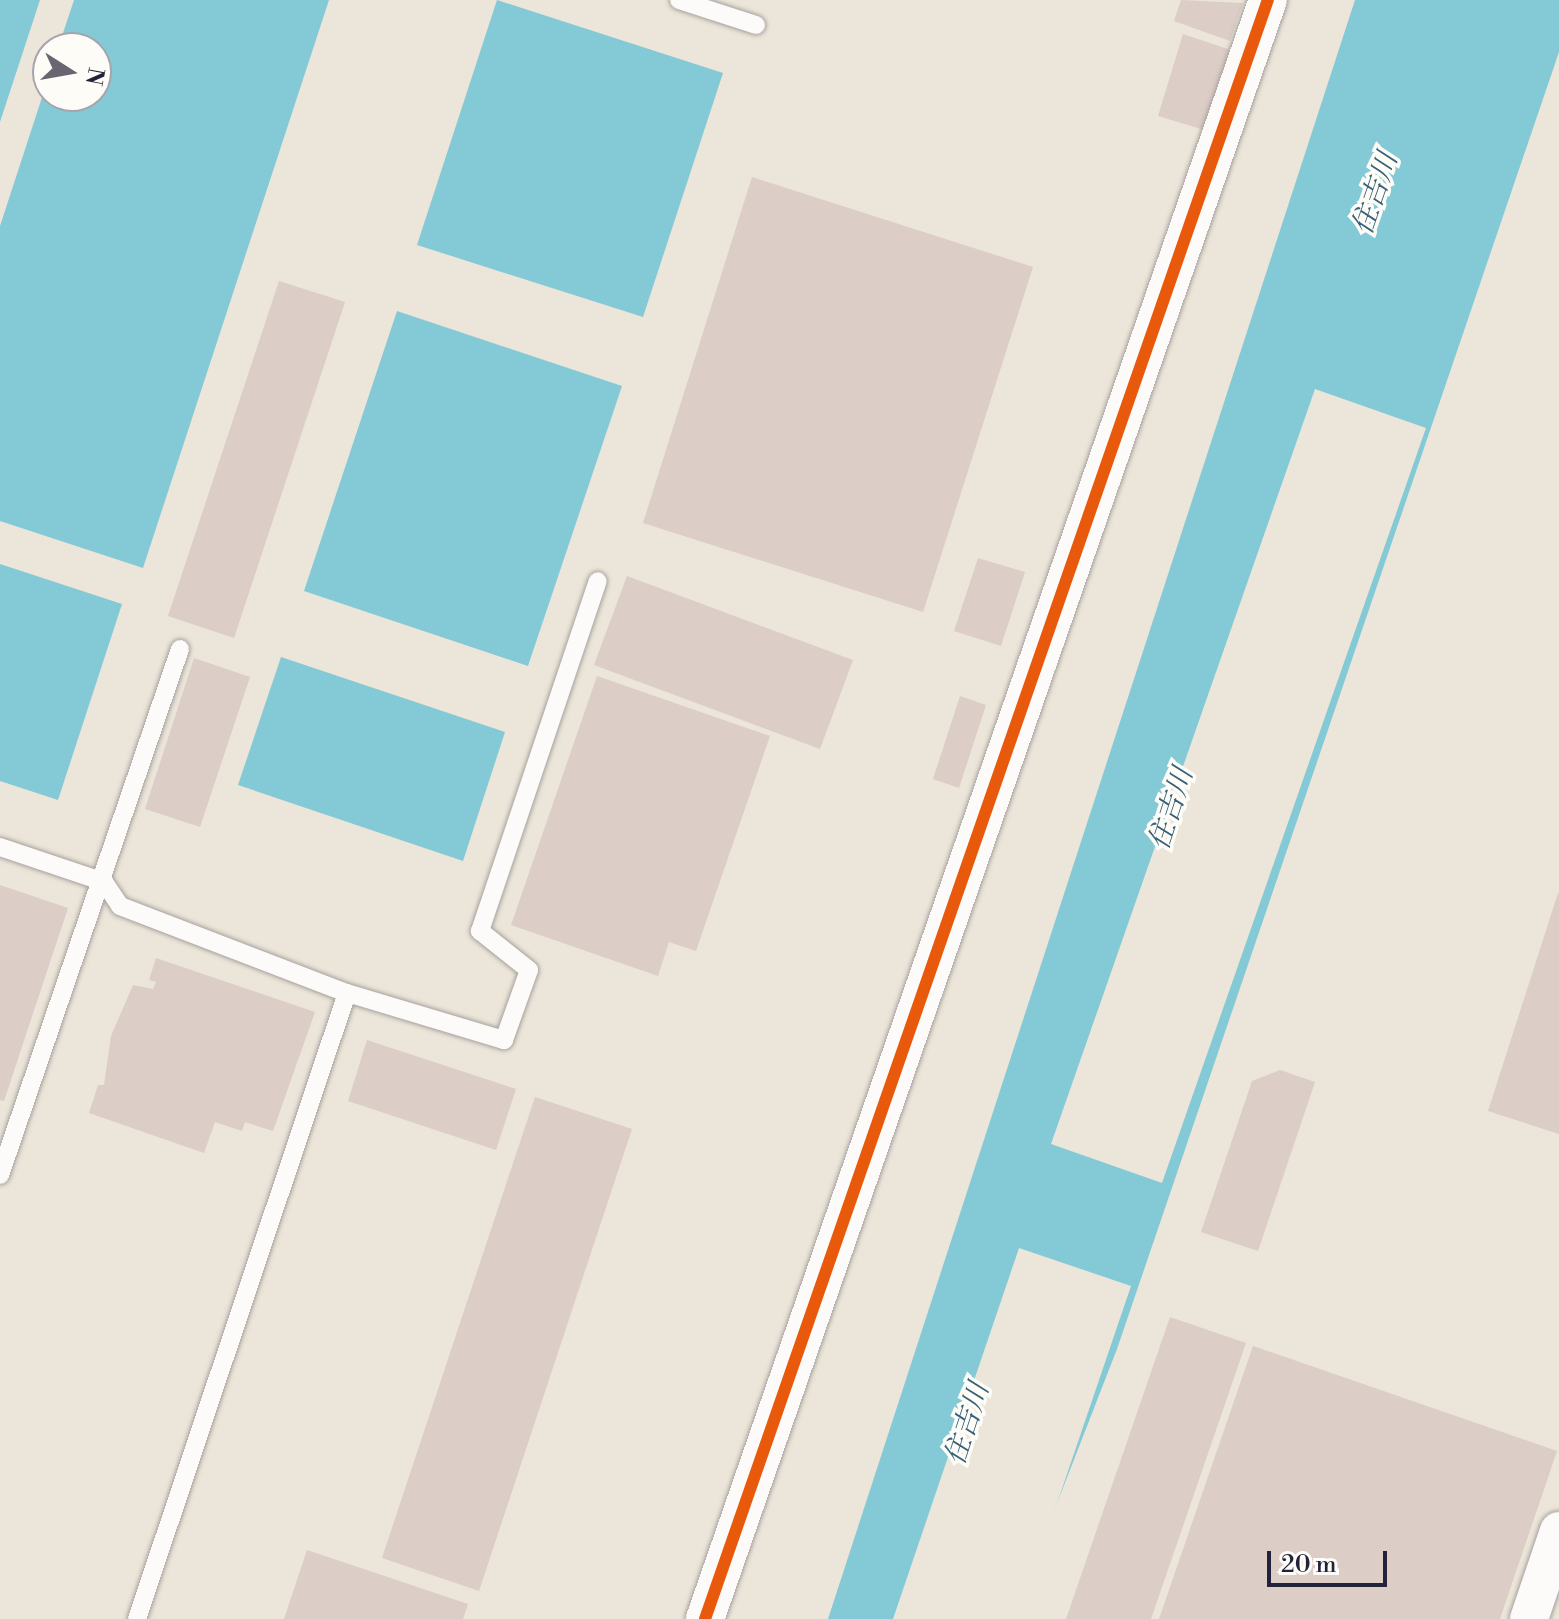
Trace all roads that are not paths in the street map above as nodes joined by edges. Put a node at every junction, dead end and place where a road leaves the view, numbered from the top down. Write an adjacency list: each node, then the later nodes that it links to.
1 (679, 0): 3 (lane)
2 (1268, 0): 12 (street)
3 (756, 25)
4 (598, 581): 8 (lane)
5 (180, 649): 7 (lane)
6 (0, 847): 7 (lane)
7 (104, 882): 8 (lane); 9 (lane)
8 (347, 993): 11 (lane)
9 (0, 1175)
10 (1559, 1531): 13 (street)
11 (137, 1619)
12 (705, 1619)
13 (1529, 1619)

